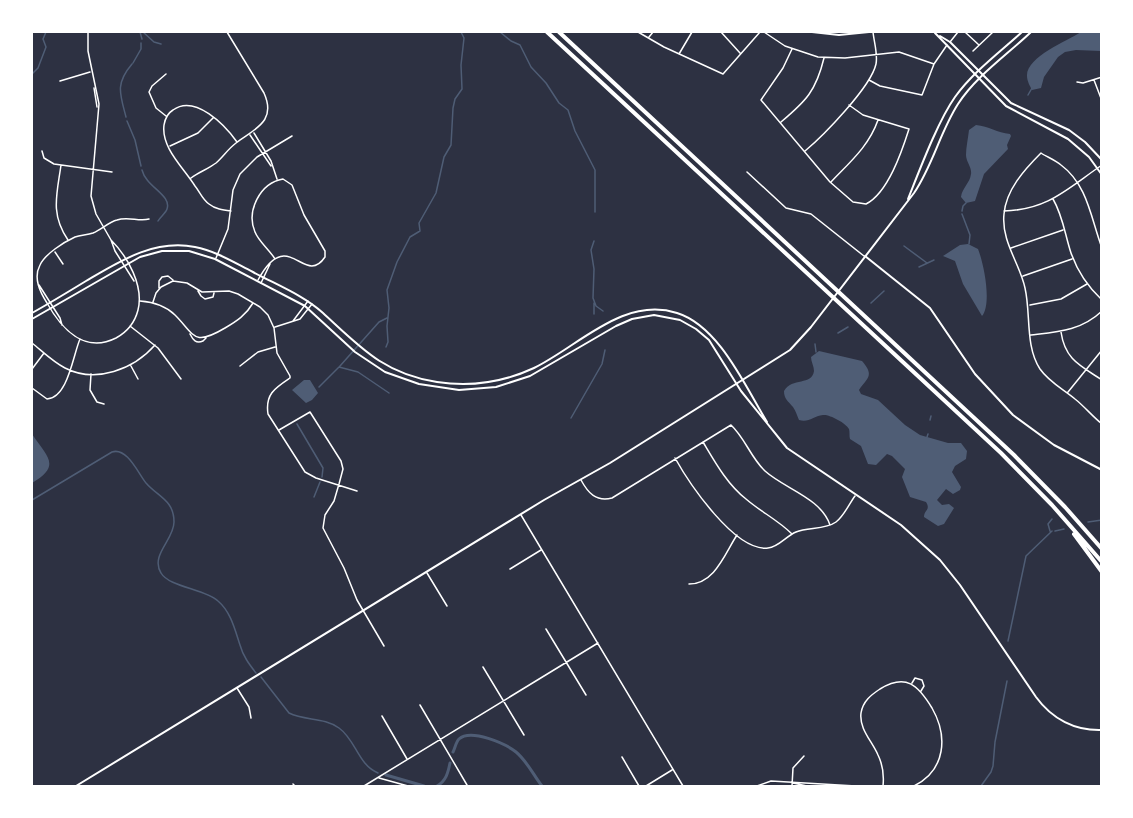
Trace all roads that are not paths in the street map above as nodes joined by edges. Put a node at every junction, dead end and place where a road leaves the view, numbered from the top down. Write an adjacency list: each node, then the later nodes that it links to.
1 (88, 32): 30 (street)
2 (227, 32): 46 (street)
3 (547, 32): 148 (highway)
4 (559, 32): 153 (highway)
5 (638, 32): 19 (street)
6 (653, 32): 19 (street)
7 (692, 32): 26 (street)
8 (721, 32): 24 (street)
9 (760, 32): 24 (street)
10 (764, 32): 22 (street)
11 (812, 32): 12 (main road)
12 (871, 32): 25 (street)
13 (929, 32): 20 (main road)
14 (958, 32): 20 (street)
15 (965, 32): 21 (street)
16 (993, 32): 21 (street)
17 (1022, 32): 29 (main road)
18 (1031, 32): 33 (main road)
19 (648, 38): 26 (street)
20 (949, 43): 28 (street); 29 (main road); 32 (main road)
21 (979, 45): 23 (street)
22 (792, 49): 27 (street); 45 (street)
23 (973, 51)
24 (741, 54): 26 (street)
25 (876, 54): 27 (street); 28 (street); 37 (street)
26 (679, 55)
27 (824, 58): 45 (street)
28 (934, 64): 37 (street)
29 (980, 71): 32 (main road); 33 (main road)
30 (91, 72): 38 (street); 58 (street)
31 (166, 74): 42 (street)
32 (976, 75): 35 (main road); 67 (main road)
33 (984, 76): 35 (main road); 54 (main road)
34 (1101, 77): 36 (street)
35 (980, 79): 57 (main road); 67 (main road)
36 (1094, 79): 39 (street); 40 (street)
37 (868, 80): 41 (street)
38 (60, 81)
39 (1077, 82)
40 (1101, 101)
41 (849, 105): 44 (street); 52 (street)
42 (166, 117): 43 (street); 50 (street)
43 (213, 118): 49 (street); 50 (street)
44 (878, 119): 64 (street); 64 (street)
45 (781, 122): 52 (street)
46 (254, 132): 47 (street); 53 (street)
47 (250, 135): 49 (street); 53 (street)
48 (292, 136): 53 (street)
49 (237, 142): 62 (street)
50 (169, 147): 62 (street)
51 (42, 151): 55 (street)
52 (804, 152): 64 (street)
53 (264, 153): 63 (street); 68 (street)
54 (1101, 160)
55 (61, 165): 58 (street); 73 (street)
56 (1101, 165): 57 (street)
57 (1097, 168): 61 (main road); 65 (street)
58 (92, 169): 59 (street); 71 (street)
59 (112, 172)
60 (747, 172): 78 (street)
61 (1101, 175)
62 (190, 178): 68 (street)
63 (278, 180): 82 (street); 82 (street)
64 (830, 182)
65 (1077, 182): 66 (street); 69 (street); 75 (street)
66 (1053, 200): 69 (street); 72 (street)
67 (907, 201): 78 (main road)
68 (231, 211): 77 (street)
69 (1004, 211): 74 (street)
70 (149, 219): 71 (street)
71 (104, 227): 73 (street); 80 (street)
72 (1065, 230): 74 (street); 79 (street)
73 (69, 241): 76 (street)
74 (1010, 248): 87 (street)
75 (1101, 248)
76 (54, 251): 83 (street); 86 (street)
77 (217, 254): 80 (main road); 81 (street); 88 (main road)
78 (865, 256): 130 (main road); 143 (main road)
79 (1073, 258): 87 (street); 91 (street)
80 (123, 259): 84 (street); 99 (main road)
81 (215, 259): 84 (main road); 90 (main road)
82 (275, 259): 88 (street)
83 (63, 264)
84 (126, 264): 95 (street); 104 (main road)
85 (32, 275): 86 (street)
86 (37, 275): 99 (street)
87 (1022, 276): 102 (street)
88 (262, 277): 90 (street); 97 (main road)
89 (174, 280): 92 (street); 92 (street); 93 (street)
90 (260, 282): 103 (main road)
91 (1088, 284): 96 (street); 102 (street)
92 (160, 288): 98 (street)
93 (198, 290): 94 (street); 94 (street)
94 (214, 293): 100 (street)
95 (139, 300): 98 (street); 110 (street)
96 (1101, 300)
97 (308, 301): 101 (main road); 103 (street)
98 (153, 302): 113 (street)
99 (49, 303): 104 (street); 107 (main road)
100 (253, 303): 111 (street); 115 (street)
101 (312, 304): 105 (street); 130 (main road)
102 (1028, 305): 114 (street)
103 (305, 306): 105 (main road); 109 (street)
104 (51, 308): 108 (main road); 116 (street)
105 (309, 308): 109 (street); 132 (main road)
106 (1101, 311): 112 (street)
107 (32, 313)
108 (32, 320)
109 (293, 322): 111 (street)
110 (130, 326): 116 (street); 118 (street)
111 (274, 327): 119 (street)
112 (1060, 331): 114 (street); 125 (street)
113 (190, 333): 115 (street); 115 (street)
114 (1031, 335): 134 (street)
115 (207, 337)
116 (80, 339): 126 (street)
117 (32, 343): 121 (street)
118 (155, 345): 122 (street); 129 (street)
119 (276, 347): 123 (street); 136 (street)
120 (1101, 350): 125 (street)
121 (44, 353): 124 (street); 126 (street)
122 (130, 365): 127 (street); 128 (street)
123 (240, 366)
124 (32, 369)
125 (1085, 369): 131 (street); 134 (street)
126 (71, 370): 127 (street); 133 (street)
127 (91, 374): 137 (street)
128 (138, 379)
129 (181, 379)
130 (741, 380): 132 (main road); 140 (main road)
131 (1101, 380)
132 (736, 384): 140 (main road); 144 (main road)
133 (32, 388)
134 (1067, 393): 138 (street)
135 (262, 399): 136 (street)
136 (267, 401): 139 (street)
137 (104, 404)
138 (1101, 424)
139 (279, 431): 145 (street); 145 (street)
140 (773, 432): 147 (main road)
141 (702, 441): 142 (street); 150 (street); 151 (street)
142 (675, 458): 144 (street); 152 (street)
143 (1101, 470)
144 (580, 480): 149 (main road)
145 (339, 484): 146 (street); 161 (street)
146 (357, 491)
147 (856, 495): 150 (street); 175 (main road)
148 (1060, 514): 155 (highway); 158 (highway)
149 (520, 515): 154 (street); 157 (main road)
150 (830, 525): 151 (street)
151 (793, 534): 152 (street)
152 (737, 535): 159 (street)
153 (1101, 547)
154 (542, 550): 156 (street); 163 (street)
155 (1101, 562)
156 (510, 569)
157 (427, 572): 160 (street); 161 (main road)
158 (1101, 572)
159 (689, 584)
160 (447, 606)
161 (363, 611): 164 (street); 168 (main road)
162 (546, 629): 165 (street)
163 (598, 643): 165 (street); 181 (street)
164 (384, 646)
165 (566, 663): 170 (street); 171 (street)
166 (483, 667): 171 (street)
167 (912, 684): 169 (street); 169 (street); 196 (street)
168 (237, 687): 174 (street); 186 (main road)
169 (921, 691): 197 (street)
170 (586, 695)
171 (504, 701): 176 (street); 177 (street)
172 (420, 705): 177 (street)
173 (381, 716): 180 (street)
174 (251, 718)
175 (1101, 730)
176 (524, 735)
177 (440, 740): 180 (street); 184 (street)
178 (804, 756): 183 (street)
179 (622, 757): 189 (street)
180 (407, 760): 182 (street)
181 (673, 769): 190 (street); 191 (street)
182 (378, 777): 187 (street); 188 (street)
183 (792, 783): 185 (street); 192 (street); 193 (street); 194 (street)
184 (467, 784)
185 (828, 785): 195 (street)
186 (76, 786)
187 (364, 786)
188 (408, 786)
189 (639, 786)
190 (646, 786)
191 (683, 786)
192 (757, 786)
193 (792, 786)
194 (807, 786)
195 (854, 786)
196 (883, 786)
197 (914, 786)

